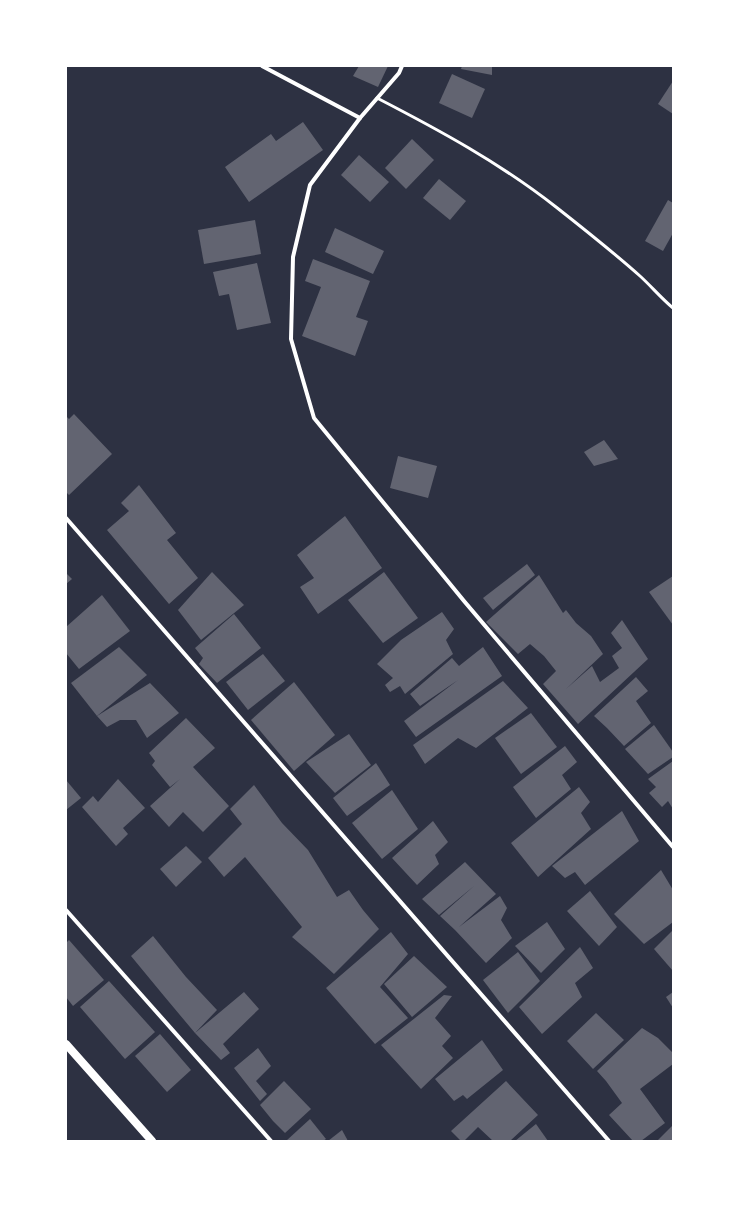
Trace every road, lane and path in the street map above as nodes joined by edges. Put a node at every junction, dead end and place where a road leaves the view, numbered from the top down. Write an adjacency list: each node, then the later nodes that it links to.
1 (262, 66): 4 (street)
2 (402, 66): 3 (street)
3 (377, 98): 4 (street); 5 (lane)
4 (360, 118): 7 (street)
5 (673, 308)
6 (66, 518): 12 (street)
7 (673, 847)
8 (66, 910): 11 (street)
9 (66, 1044): 10 (main road)
10 (152, 1141)
11 (271, 1141)
12 (609, 1141)

